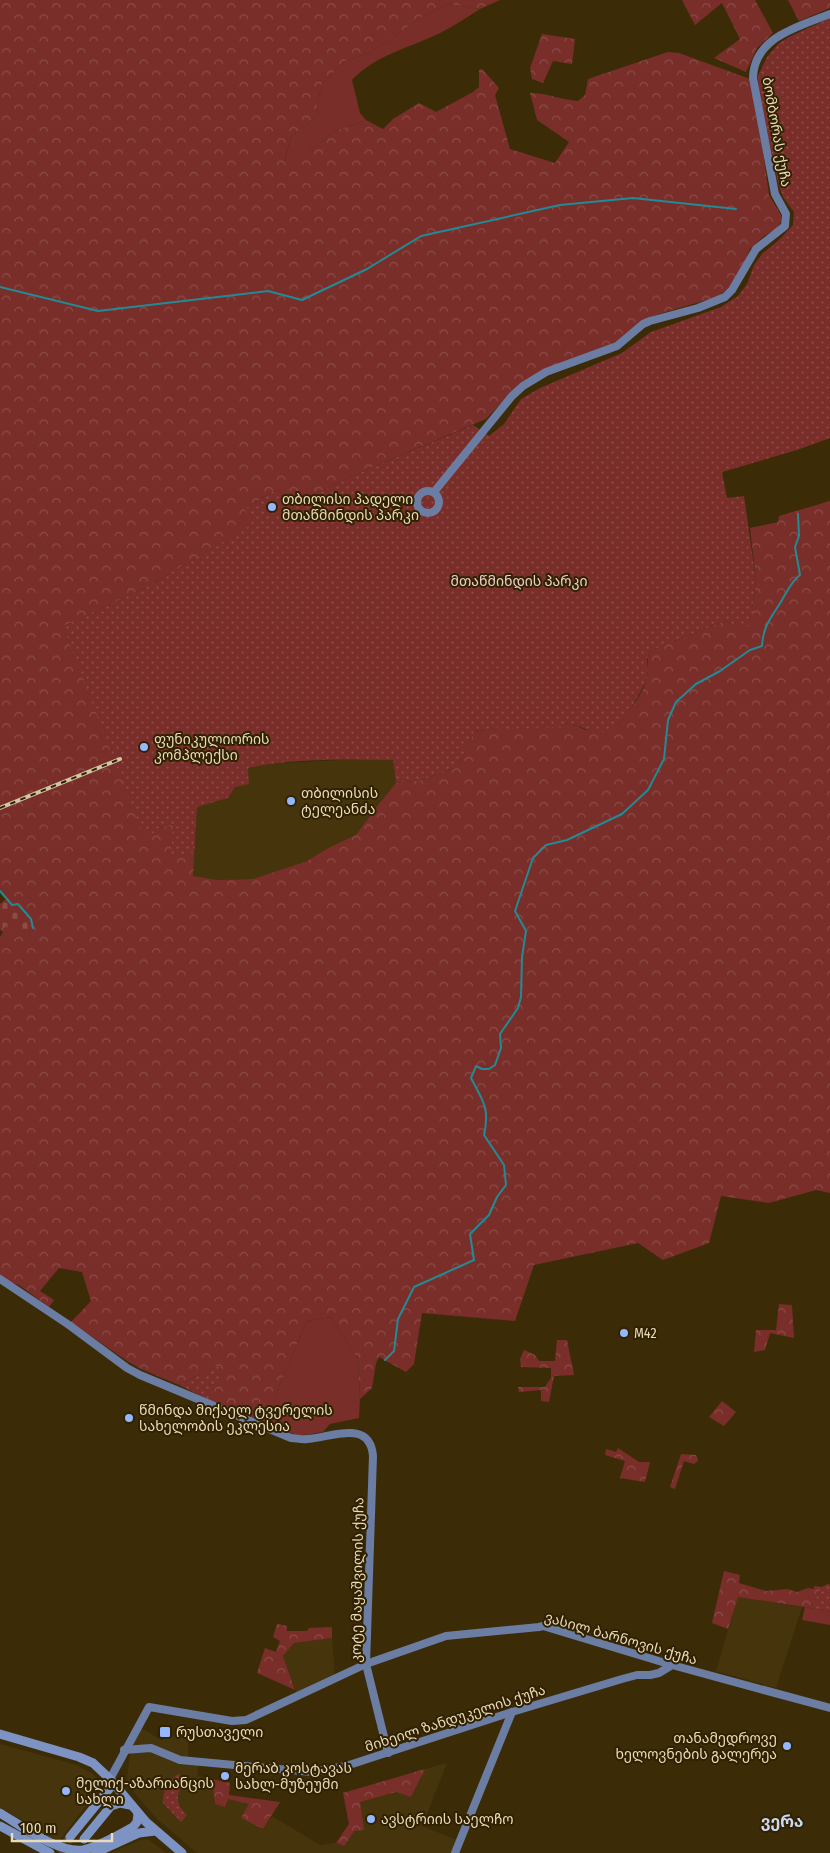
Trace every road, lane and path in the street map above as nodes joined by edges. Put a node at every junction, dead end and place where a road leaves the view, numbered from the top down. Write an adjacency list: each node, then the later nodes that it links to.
1 (830, 14): 2 (street, ბომბორას ქუჩა)
2 (434, 492)
3 (0, 1279): 4 (street, კოტე მაყაშვილის ქუჩა)
4 (366, 1664): 5 (street, ვასილ ბარნოვის ქუჩა); 9 (street, ვასილ ბარნოვის ქუჩა); 10 (street, კოტე მაყაშვილის ქუჩა)
5 (672, 1665): 6 (street, ვასილ ბარნოვის ქუჩა); 7 (street, მიხეილ ზანდუკელის ქუჩა)
6 (830, 1708)
7 (512, 1712): 10 (street, მიხეილ ზანდუკელის ქუჩა); 22 (street)
8 (0, 1734): 11 (main road)
9 (124, 1750): 10 (street, მიხეილ ზანდუკელის ქუჩა); 11 (street)
10 (388, 1753)
11 (112, 1781): 12 (main road); 17 (main road)
12 (130, 1805): 14 (main road); 18 (main road)
13 (0, 1812): 14 (main road)
14 (138, 1814): 16 (main road)
15 (0, 1826): 19 (main road)
16 (155, 1831): 20 (main road); 21 (main road)
17 (70, 1837)
18 (84, 1838)
19 (50, 1853)
20 (95, 1853)
21 (182, 1853)
22 (455, 1853)

